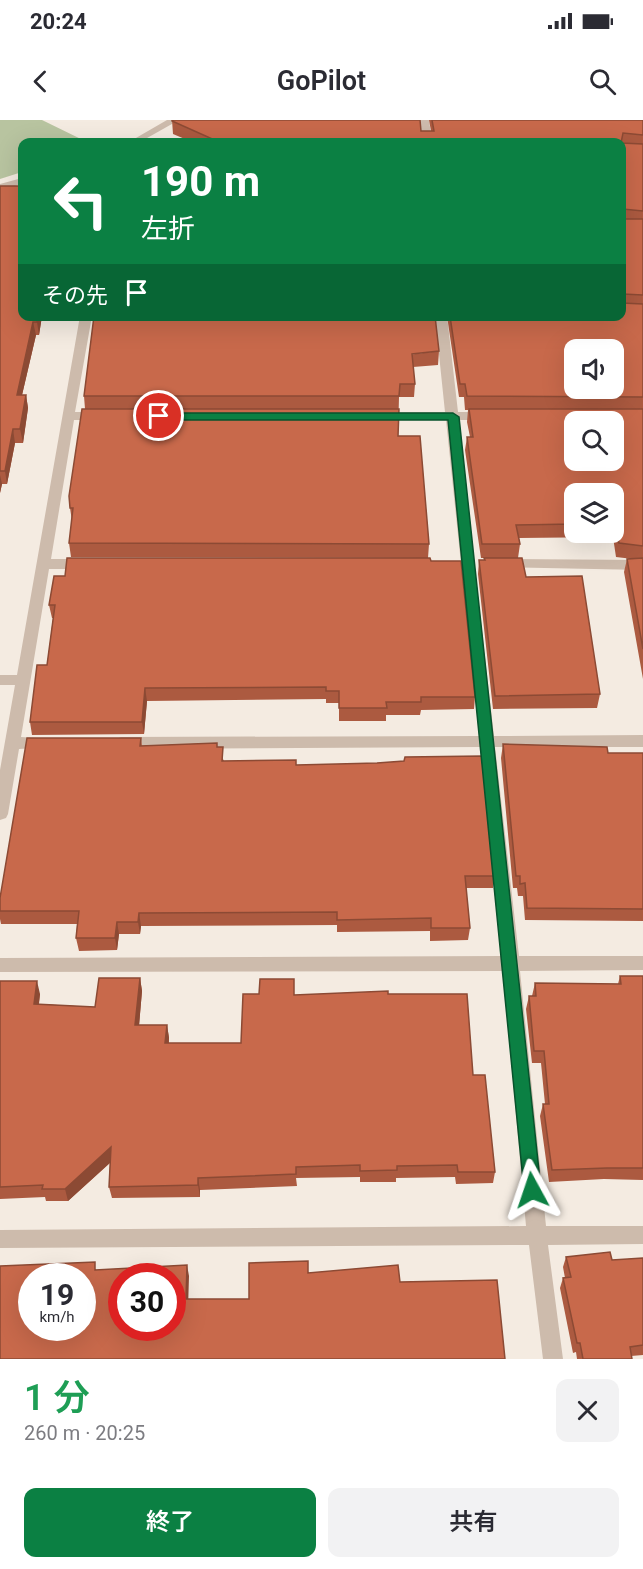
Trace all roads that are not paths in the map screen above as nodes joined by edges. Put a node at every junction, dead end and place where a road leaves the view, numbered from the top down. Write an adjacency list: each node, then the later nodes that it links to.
1 (174, 120): 3 (street)
2 (424, 120): 4 (street)
3 (141, 138)
4 (426, 138)
5 (18, 182): 6 (street)
6 (0, 187)
7 (85, 321): 9 (street)
8 (442, 321): 13 (street)
9 (69, 416): 10 (street); 14 (street)
10 (115, 416)
11 (360, 416): 13 (street)
12 (501, 416): 13 (street)
13 (453, 417): 16 (street)
14 (43, 564): 15 (street); 19 (street)
15 (102, 564)
16 (474, 564): 17 (street); 21 (street)
17 (643, 565)
18 (0, 680): 19 (street)
19 (23, 680): 22 (street)
20 (643, 741): 21 (street)
21 (487, 742): 24 (street); 26 (street)
22 (12, 743): 23 (street); 25 (street)
23 (60, 743)
24 (107, 743)
25 (0, 814)
26 (511, 963): 27 (street); 28 (street); 30 (street)
27 (643, 963)
28 (0, 965)
29 (643, 1235): 30 (street)
30 (537, 1236): 31 (street); 32 (street)
31 (0, 1239)
32 (552, 1359)

